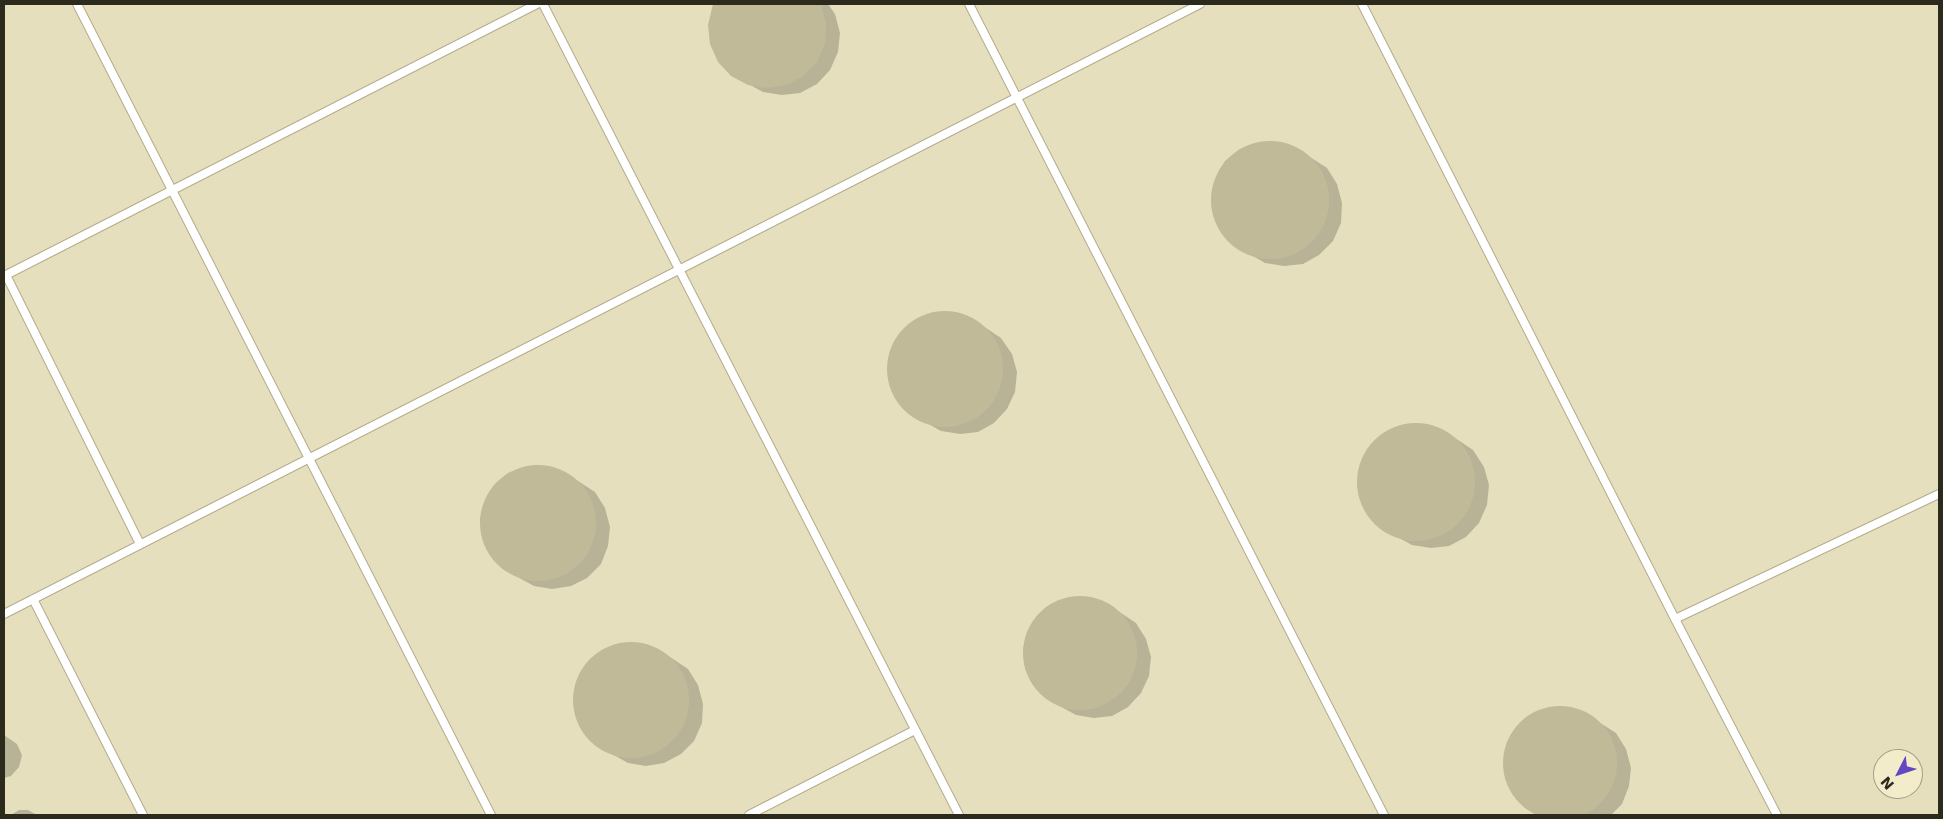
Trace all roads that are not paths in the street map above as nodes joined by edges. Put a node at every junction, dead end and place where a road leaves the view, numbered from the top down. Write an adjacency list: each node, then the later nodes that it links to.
1 (77, 4): 8 (lane)
2 (537, 4): 8 (lane)
3 (543, 4): 9 (lane)
4 (969, 4): 7 (lane)
5 (1200, 4): 7 (lane)
6 (1362, 4): 16 (lane)
7 (1017, 97): 9 (lane); 22 (lane)
8 (172, 190): 10 (lane); 11 (lane)
9 (679, 269): 11 (lane); 17 (lane)
10 (5, 275): 13 (lane)
11 (309, 458): 13 (lane); 19 (lane)
12 (1939, 494): 16 (lane)
13 (140, 544): 14 (lane)
14 (33, 599): 15 (lane); 18 (lane)
15 (4, 614)
16 (1675, 619): 23 (lane)
17 (915, 730): 20 (lane); 21 (lane)
18 (143, 815)
19 (491, 815)
20 (749, 815)
21 (959, 815)
22 (1384, 815)
23 (1777, 815)

